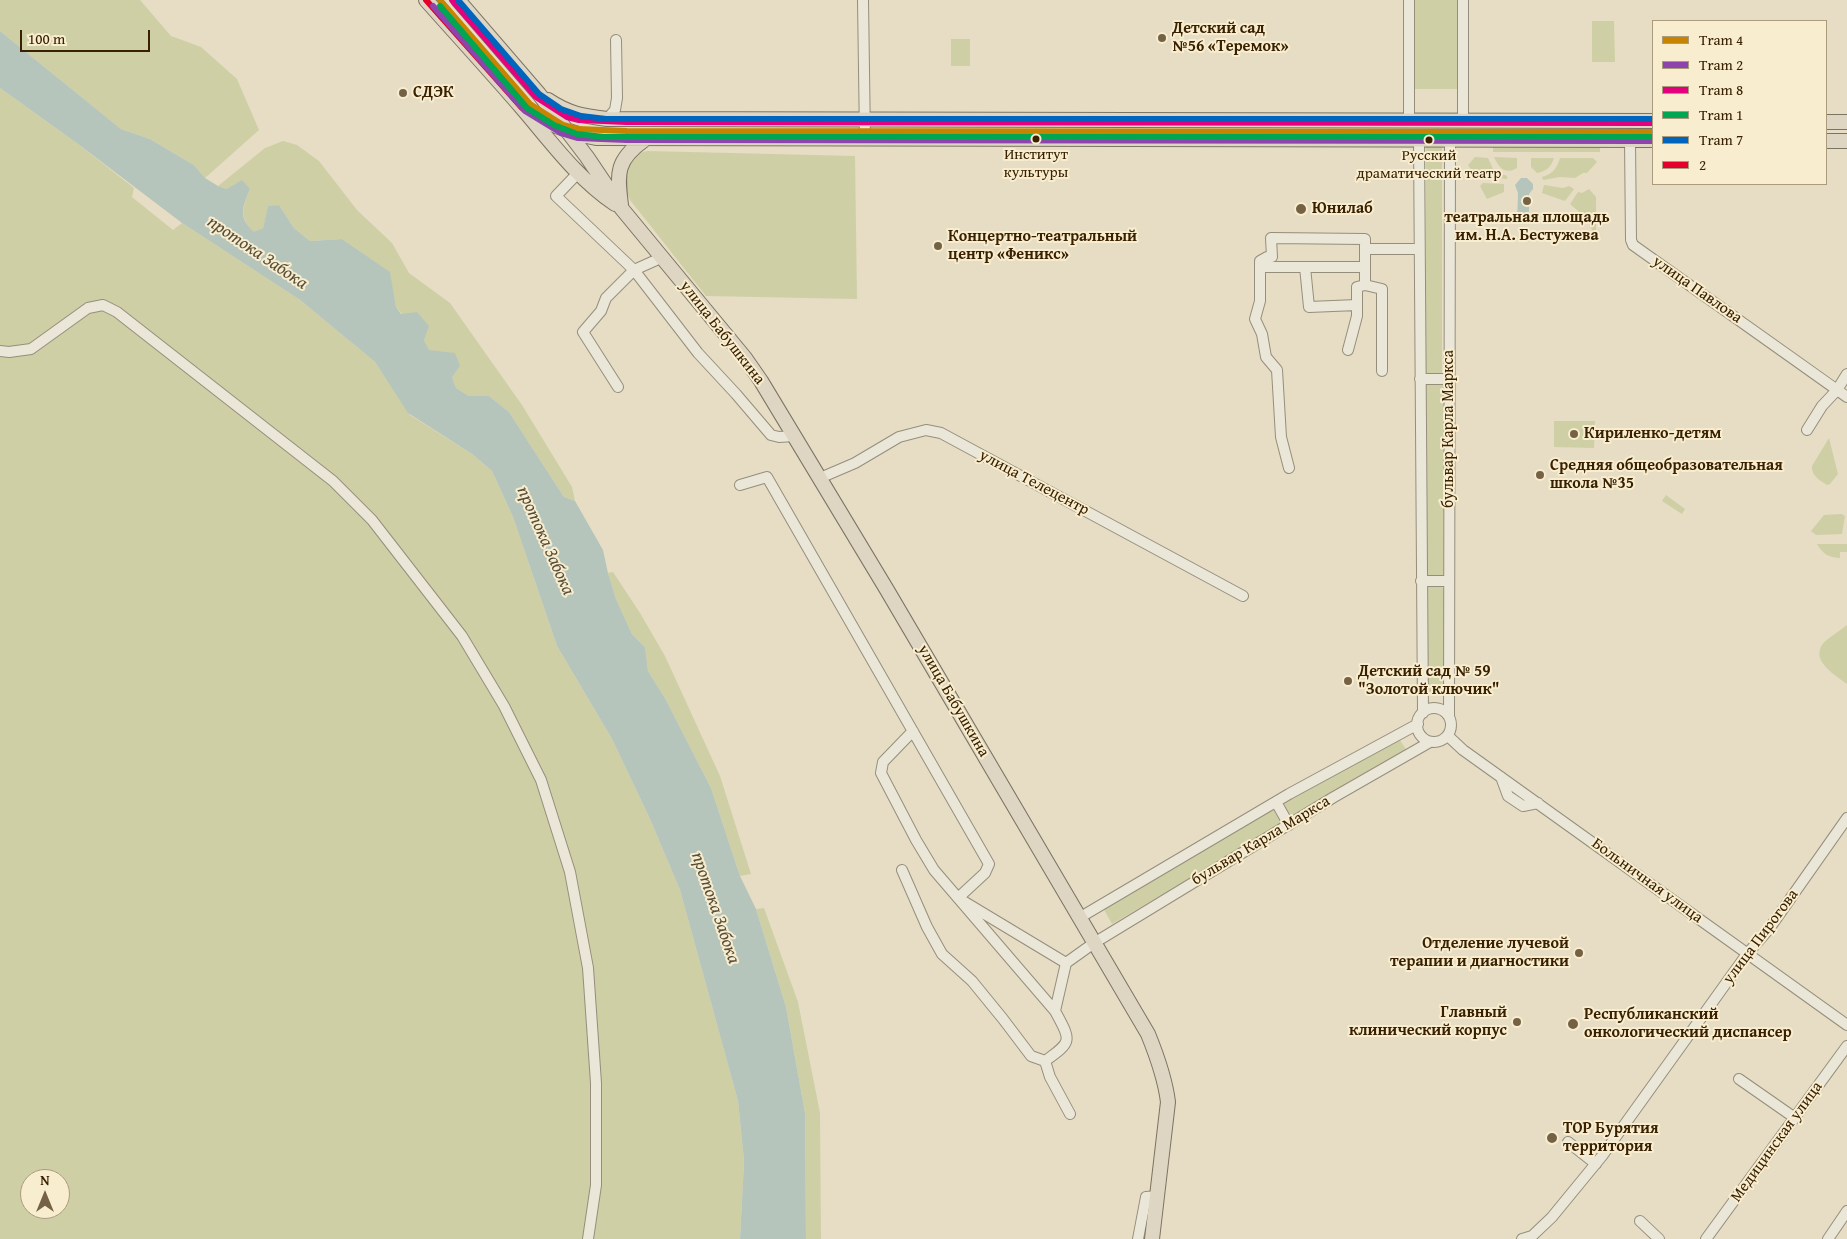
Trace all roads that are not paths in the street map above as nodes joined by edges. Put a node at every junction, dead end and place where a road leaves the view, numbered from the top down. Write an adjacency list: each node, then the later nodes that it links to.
1 (426, 0): 8 (main road, улица Бабушкина)
2 (458, 0): 7 (main road, улица Бабушкина)
3 (863, 0): 10 (street)
4 (1409, 0): 11 (street)
5 (1462, 0): 12 (street)
6 (616, 40): 9 (street)
7 (539, 94): 9 (main road); 17 (main road, улица Бабушкина)
8 (522, 108): 17 (main road); 28 (main road, улица Бабушкина)
9 (610, 119): 10 (main road); 18 (main road)
10 (864, 120): 11 (main road); 19 (street)
11 (1410, 120): 12 (main road)
12 (1463, 120): 13 (main road)
13 (1630, 121): 14 (main road); 23 (main road)
14 (1652, 121)
15 (1827, 122): 16 (main road)
16 (1847, 122)
17 (569, 132): 18 (main road); 27 (main road, улица Бабушкина)
18 (597, 138): 20 (main road); 27 (main road)
19 (865, 139): 20 (main road); 21 (main road)
20 (644, 140): 29 (main road)
21 (1419, 140): 22 (main road); 31 (street, бульвар Карла Маркса)
22 (1450, 140): 23 (main road); 44 (street, бульвар Карла Маркса)
23 (1630, 140): 24 (main road); 46 (street, улица Павлова)
24 (1652, 140)
25 (1827, 141): 26 (main road)
26 (1847, 141)
27 (587, 157): 28 (main road); 29 (main road, улица Бабушкина)
28 (578, 173): 29 (main road, улица Бабушкина); 36 (street)
29 (622, 208): 32 (main road, улица Бабушкина)
30 (1365, 249): 31 (street); 33 (street); 35 (street)
31 (1419, 249): 43 (street, бульвар Карла Маркса)
32 (662, 257): 36 (street); 49 (main road, улица Бабушкина)
33 (1272, 262): 34 (street); 50 (street)
34 (1305, 267): 35 (street); 38 (street)
35 (1365, 267): 37 (street)
36 (634, 270): 45 (street); 49 (street)
37 (1365, 284): 38 (street); 41 (street)
38 (1357, 305): 39 (street)
39 (1348, 350)
40 (0, 351): 84 (street)
41 (1382, 370)
42 (1847, 374): 46 (street)
43 (1420, 379): 44 (street); 53 (street, бульвар Карла Маркса)
44 (1449, 380): 54 (street, бульвар Карла Маркса)
45 (618, 387)
46 (1837, 390): 47 (street, улица Павлова); 48 (street)
47 (1847, 397)
48 (1807, 430)
49 (794, 436): 51 (main road, улица Бабушкина)
50 (1289, 468)
51 (820, 478): 55 (street, улица Телецентр); 67 (main road, улица Бабушкина)
52 (740, 485): 59 (street)
53 (1421, 581): 54 (street); 56 (street, бульвар Карла Маркса)
54 (1449, 581): 57 (street, бульвар Карла Маркса)
55 (1243, 596)
56 (1423, 713): 57 (street); 58 (street)
57 (1449, 717): 60 (street)
58 (1418, 724): 61 (street); 62 (street, бульвар Карла Маркса)
59 (914, 732): 66 (street); 66 (street)
60 (1448, 736): 61 (street); 69 (street, Больничная улица)
61 (1430, 742): 64 (street, бульвар Карла Маркса)
62 (1276, 802): 64 (street); 67 (street, бульвар Карла Маркса)
63 (1847, 818): 69 (street, улица Пирогова)
64 (1289, 825): 68 (street, бульвар Карла Маркса)
65 (902, 870): 74 (street)
66 (958, 898): 70 (street); 71 (street)
67 (1079, 918): 68 (main road, улица Бабушкина)
68 (1094, 943): 70 (street, бульвар Карла Маркса); 80 (main road, улица Бабушкина)
69 (1748, 954): 72 (street, Больничная улица); 79 (street, улица Пирогова)
70 (1066, 962): 71 (street)
71 (1055, 1011): 74 (street)
72 (1847, 1025)
73 (1847, 1046): 77 (street, Медицинская улица)
74 (1045, 1061): 76 (street)
75 (1739, 1079): 77 (street)
76 (1070, 1114)
77 (1794, 1118): 89 (street, Медицинская улица)
78 (1568, 1142): 79 (street)
79 (1596, 1164): 83 (street, улица Пирогова)
80 (1158, 1196): 85 (street); 86 (main road, улица Бабушкина)
81 (1847, 1211): 90 (street)
82 (1640, 1221): 88 (street)
83 (1533, 1237): 87 (street, улица Пирогова)
84 (588, 1239)
85 (1138, 1239)
86 (1152, 1239)
87 (1522, 1239)
88 (1659, 1239)
89 (1706, 1239)
90 (1828, 1239)

